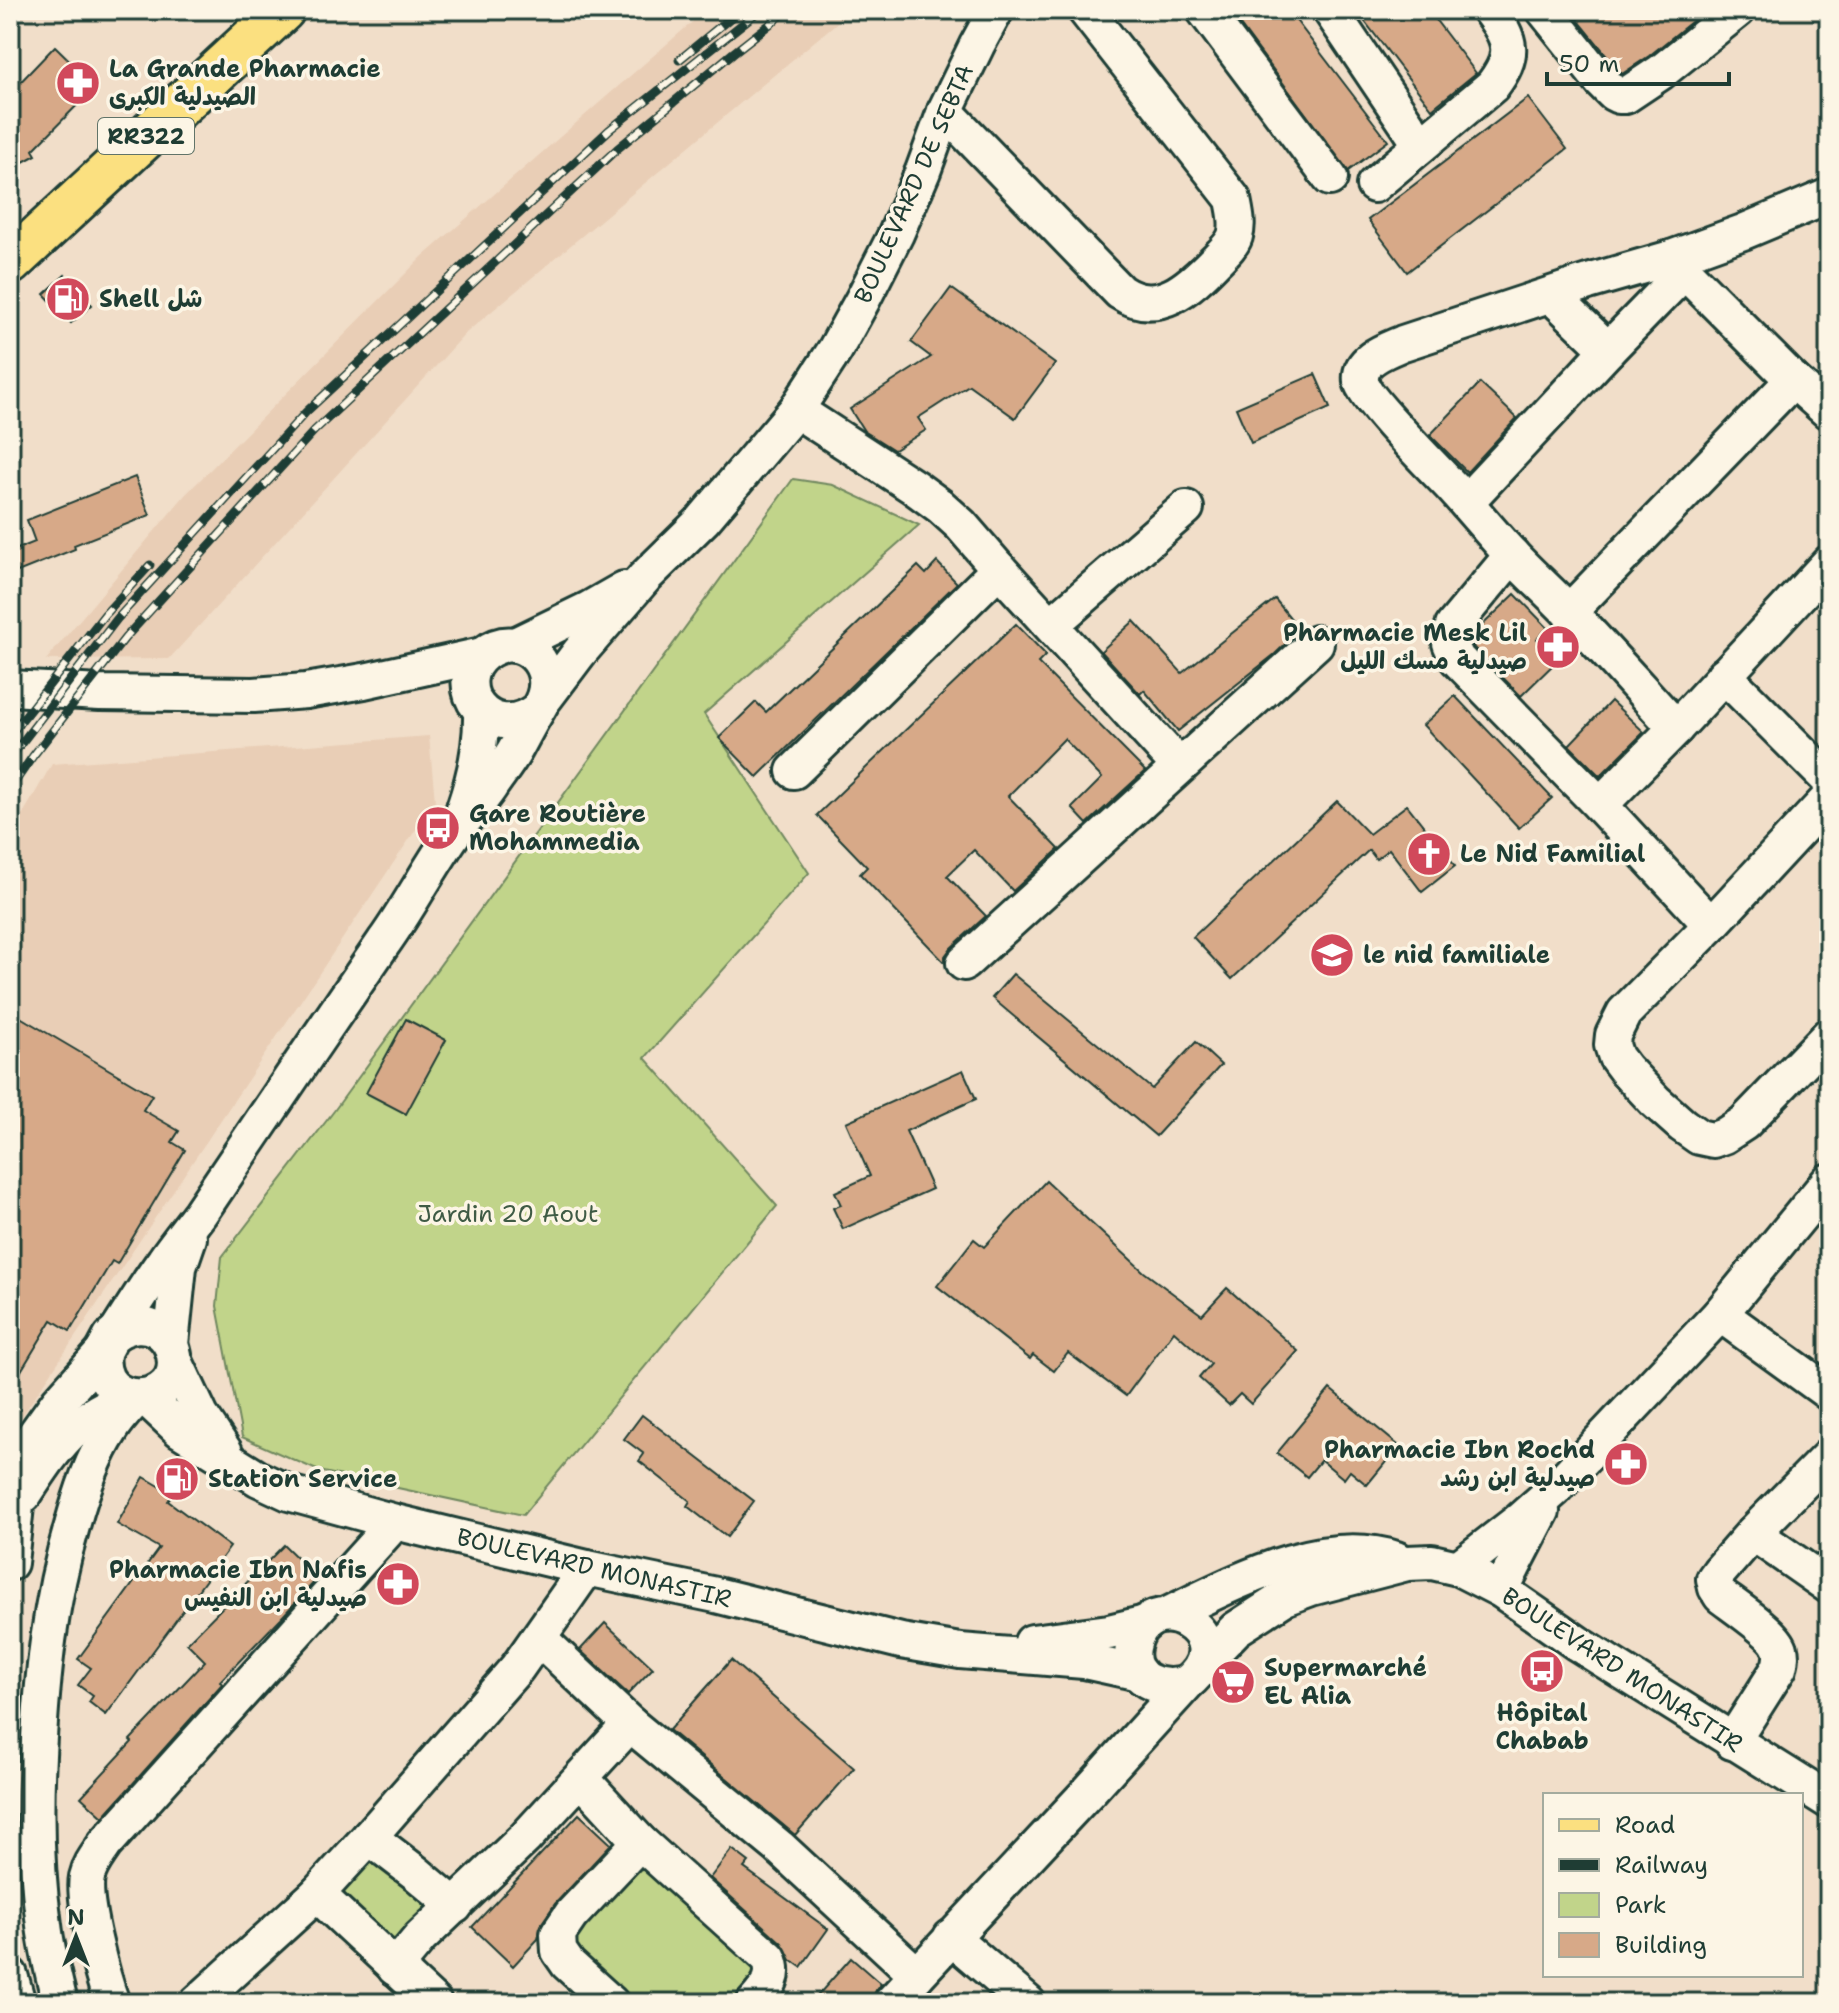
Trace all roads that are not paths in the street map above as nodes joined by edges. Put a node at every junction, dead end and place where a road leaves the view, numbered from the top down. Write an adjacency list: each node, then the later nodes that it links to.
1 (283, 10): 14 (main road, RR322)
2 (996, 10): 9 (street, BOULEVARD DE SEBTA)
3 (1085, 10): 9 (street)
4 (1204, 10): 11 (street)
5 (1330, 10): 10 (street)
6 (1489, 10): 10 (street)
7 (1544, 10): 8 (street)
8 (1738, 10)
9 (945, 111): 19 (street, BOULEVARD DE SEBTA)
10 (1421, 145): 12 (street)
11 (1330, 178)
12 (1374, 185)
13 (1829, 196): 15 (street)
14 (10, 263)
15 (1678, 265): 16 (street); 17 (street); 18 (street)
16 (1551, 295): 17 (street); 21 (street)
17 (1608, 350): 21 (street)
18 (1793, 380): 20 (street); 27 (street)
19 (796, 410): 25 (street); 26 (street, BOULEVARD DE SEBTA)
20 (1829, 412)
21 (1466, 502): 23 (street)
22 (1186, 508): 28 (street)
23 (1512, 555): 27 (street); 42 (street)
24 (1829, 563): 32 (street)
25 (999, 569): 28 (street); 39 (street)
26 (645, 577): 30 (street, BOULEVARD DE SEBTA); 35 (street, BOULEVARD DE SEBTA)
27 (1569, 612): 37 (street)
28 (1051, 625): 38 (street)
29 (1316, 643): 38 (street)
30 (515, 645): 31 (street); 35 (street)
31 (482, 655): 33 (street); 36 (street)
32 (1724, 675): 37 (street); 40 (street)
33 (364, 681): 34 (street); 36 (street)
34 (10, 688)
35 (541, 704): 36 (street); 43 (street, BOULEVARD DE SEBTA)
36 (477, 705): 43 (street)
37 (1676, 728): 42 (street)
38 (1179, 766): 45 (street)
39 (794, 771)
40 (1829, 780)
41 (1829, 798): 44 (street)
42 (1600, 805): 44 (street)
43 (456, 830): 48 (street)
44 (1711, 925): 46 (street)
45 (964, 963)
46 (1829, 1035)
47 (1829, 1181): 49 (street)
48 (197, 1216): 50 (street); 51 (street)
49 (1720, 1314): 52 (street); 57 (street)
50 (110, 1342): 51 (street); 53 (street); 55 (street)
51 (173, 1352): 53 (street); 56 (street, BOULEVARD MONASTIR)
52 (1829, 1393)
53 (138, 1397): 56 (street, BOULEVARD MONASTIR); 58 (street); 87 (street)
54 (1829, 1456): 60 (street)
55 (18, 1459): 58 (street)
56 (235, 1465): 59 (street, BOULEVARD MONASTIR)
57 (1554, 1490): 64 (street); 66 (street)
58 (13, 1510): 61 (street)
59 (395, 1522): 63 (street, BOULEVARD MONASTIR); 88 (street)
60 (1753, 1533): 65 (street); 73 (street)
61 (10, 1563)
62 (1407, 1563): 64 (street, BOULEVARD MONASTIR); 67 (street, BOULEVARD MONASTIR); 70 (street, BOULEVARD MONASTIR)
63 (587, 1568): 68 (street); 69 (street, BOULEVARD MONASTIR)
64 (1458, 1568): 66 (street, BOULEVARD MONASTIR)
65 (1829, 1586)
66 (1501, 1590): 73 (street, BOULEVARD MONASTIR)
67 (1158, 1618): 69 (street, BOULEVARD MONASTIR); 70 (street); 71 (street)
68 (540, 1639): 72 (street); 77 (street)
69 (960, 1651): 71 (street, BOULEVARD MONASTIR)
70 (1195, 1672): 71 (street); 74 (street, BOULEVARD MONASTIR)
71 (1143, 1677): 74 (street)
72 (630, 1724): 75 (street); 84 (street)
73 (1732, 1742): 76 (street, BOULEVARD MONASTIR)
74 (1120, 1757): 81 (street, BOULEVARD MONASTIR)
75 (581, 1778): 78 (street); 80 (street)
76 (1829, 1801)
77 (369, 1837): 79 (street); 80 (street)
78 (640, 1842): 90 (street); 91 (street)
79 (317, 1894): 82 (street); 89 (street)
80 (455, 1906): 82 (street)
81 (951, 1937): 84 (street, BOULEVARD MONASTIR); 92 (street)
82 (395, 1968): 85 (street)
83 (10, 1975): 86 (street)
84 (907, 1993)
85 (423, 1999)
86 (18, 2003)
87 (60, 2003)
88 (112, 2003)
89 (197, 2003)
90 (611, 2003)
91 (754, 2003)
92 (1028, 2003)

